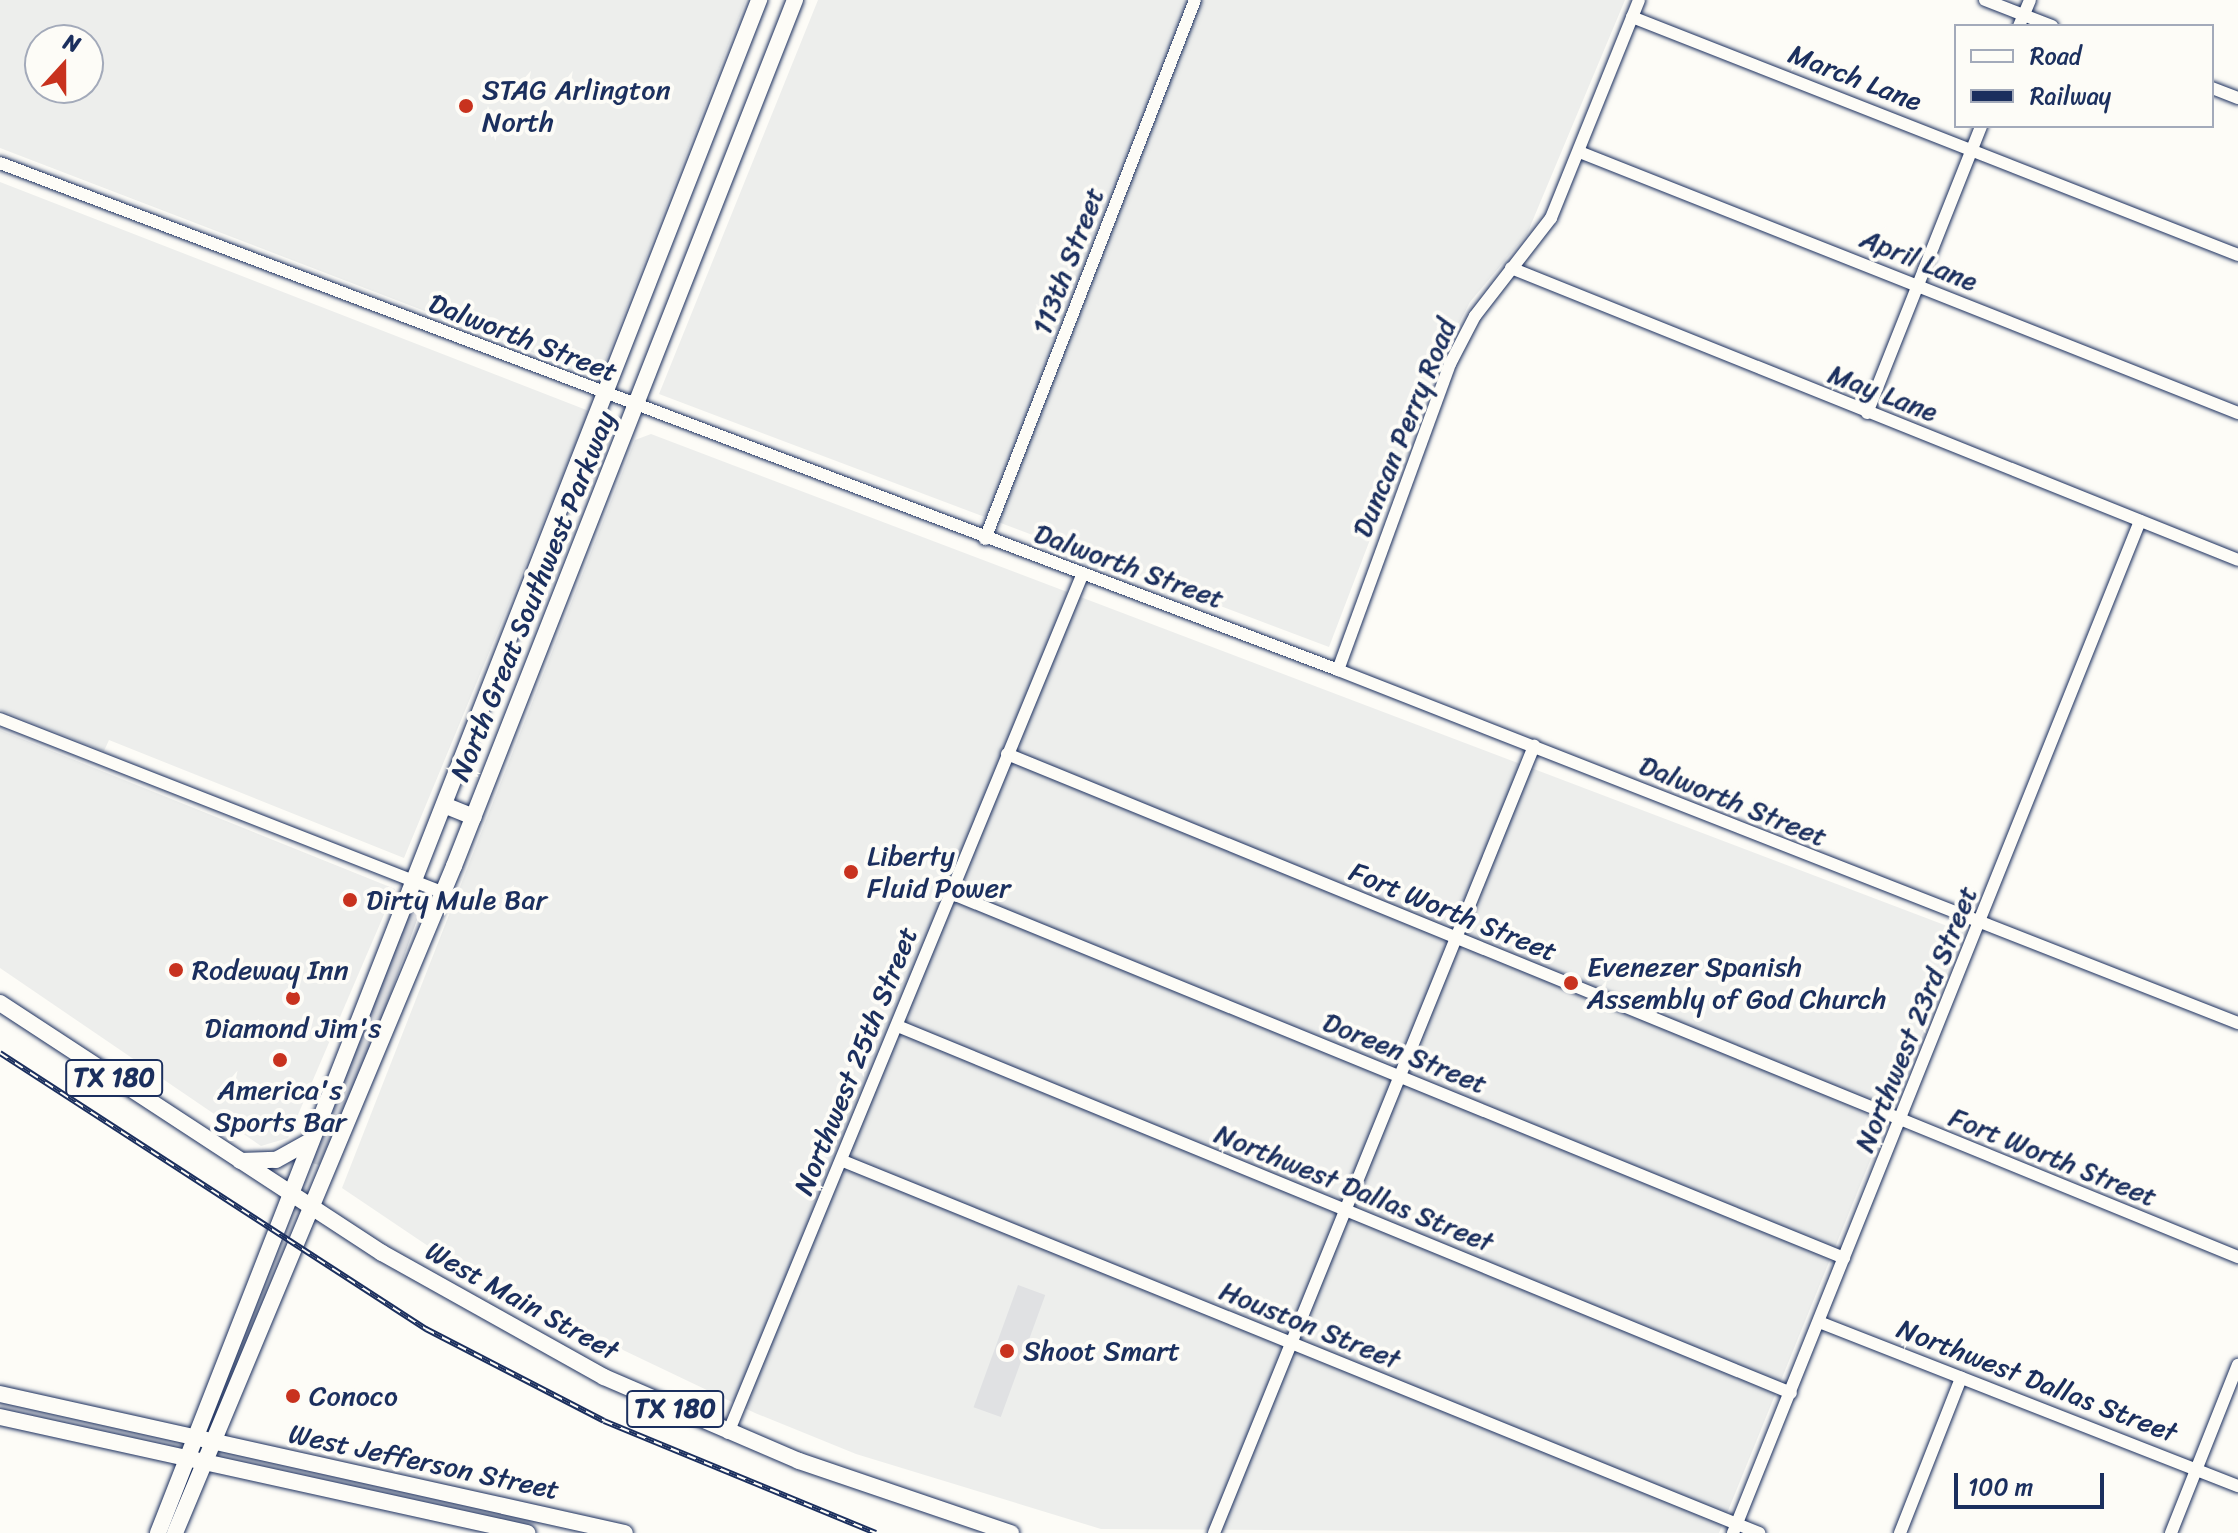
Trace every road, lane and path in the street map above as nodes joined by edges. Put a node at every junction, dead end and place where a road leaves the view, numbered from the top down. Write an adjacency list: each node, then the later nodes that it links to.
1 (759, 0): 19 (main road, North Great Southwest Parkway)
2 (795, 0): 20 (main road, North Great Southwest Parkway)
3 (1195, 0): 24 (street, 113th Street)
4 (1639, 0): 7 (street, Duncan Perry Road)
5 (1985, 0): 8 (street)
6 (2030, 0): 8 (street)
7 (1632, 17): 13 (street, March Lane); 14 (street, Duncan Perry Road)
8 (2022, 20): 9 (street)
9 (2042, 24)
10 (2214, 89): 11 (street)
11 (2238, 98)
12 (1980, 128): 13 (street)
13 (1972, 150): 16 (street, March Lane); 18 (street)
14 (1582, 153): 17 (street, Duncan Perry Road); 18 (street, April Lane)
15 (0, 163): 19 (street, Dalworth Street)
16 (2238, 255)
17 (1511, 268): 21 (street, May Lane); 28 (street, Duncan Perry Road)
18 (1920, 287): 21 (street); 22 (street, April Lane)
19 (609, 397): 20 (street, Dalworth Street); 32 (main road, North Great Southwest Parkway)
20 (636, 408): 24 (street, Dalworth Street); 33 (main road, North Great Southwest Parkway)
21 (1867, 413): 23 (street, May Lane)
22 (2238, 413)
23 (2140, 521): 26 (street, May Lane); 37 (street, Northwest 23rd Street)
24 (985, 539): 27 (street, Dalworth Street)
25 (2238, 544): 26 (street)
26 (2236, 559)
27 (1083, 573): 28 (street, Dalworth Street); 31 (street, Northwest 25th Street)
28 (1338, 670): 30 (street, Dalworth Street)
29 (0, 719): 34 (street)
30 (1534, 746): 37 (street, Dalworth Street); 38 (street)
31 (1007, 754): 35 (street, Northwest 25th Street); 38 (street, Fort Worth Street)
32 (444, 805): 33 (main road); 34 (main road, North Great Southwest Parkway)
33 (474, 817): 36 (main road, North Great Southwest Parkway)
34 (414, 882): 36 (street); 45 (main road, North Great Southwest Parkway)
35 (948, 892): 42 (street, Northwest 25th Street); 43 (street, Doreen Street)
36 (443, 893): 49 (main road, North Great Southwest Parkway)
37 (1980, 923): 41 (street, Dalworth Street); 44 (street, Northwest 23rd Street)
38 (1455, 939): 43 (street); 44 (street, Fort Worth Street)
39 (0, 1003): 46 (main road, TX 180)
40 (2238, 1007): 41 (street)
41 (2235, 1022)
42 (900, 1027): 47 (street, Northwest 25th Street); 50 (street, Northwest Dallas Street)
43 (1400, 1076): 50 (street); 52 (street, Doreen Street)
44 (1901, 1122): 51 (street, Fort Worth Street); 52 (street, Northwest 23rd Street)
45 (309, 1141): 46 (main road); 48 (main road, North Great Southwest Parkway)
46 (239, 1161): 48 (main road, TX 180)
47 (843, 1161): 54 (street, Houston Street); 60 (street, Northwest 25th Street)
48 (288, 1194): 49 (main road, West Main Street / TX 180); 61 (main road, North Great Southwest Parkway)
49 (308, 1206): 60 (main road, West Main Street / TX 180); 61 (main road, North Great Southwest Parkway)
50 (1345, 1210): 54 (street); 57 (street, Northwest Dallas Street)
51 (2238, 1257)
52 (1844, 1258): 53 (street, Northwest 23rd Street)
53 (1819, 1322): 56 (street, Northwest Dallas Street); 57 (street, Northwest 23rd Street)
54 (1292, 1343): 69 (street, Houston Street); 75 (street)
55 (2238, 1365): 64 (street)
56 (1961, 1378): 64 (street, Northwest Dallas Street); 77 (street)
57 (1791, 1393): 69 (street, Northwest 23rd Street)
58 (0, 1394): 61 (main road, West Jefferson Street)
59 (0, 1417): 62 (main road, West Jefferson Street)
60 (728, 1433): 74 (main road, West Main Street / TX 180)
61 (204, 1441): 62 (main road); 63 (main road, West Jefferson Street)
62 (196, 1460): 66 (main road, West Jefferson Street); 70 (main road); 71 (main road)
63 (342, 1470): 66 (main road); 67 (main road, West Jefferson Street)
64 (2197, 1470): 65 (street, Northwest Dallas Street); 78 (street)
65 (2238, 1486)
66 (336, 1491): 68 (main road, West Jefferson Street)
67 (489, 1502): 68 (main road); 73 (main road, West Jefferson Street)
68 (485, 1524): 72 (main road, West Jefferson Street)
69 (1735, 1528): 76 (street, Houston Street)
70 (158, 1533)
71 (175, 1533)
72 (527, 1533)
73 (625, 1533)
74 (1011, 1533)
75 (1214, 1533)
76 (1759, 1533)
77 (1900, 1533)
78 (2171, 1533)

